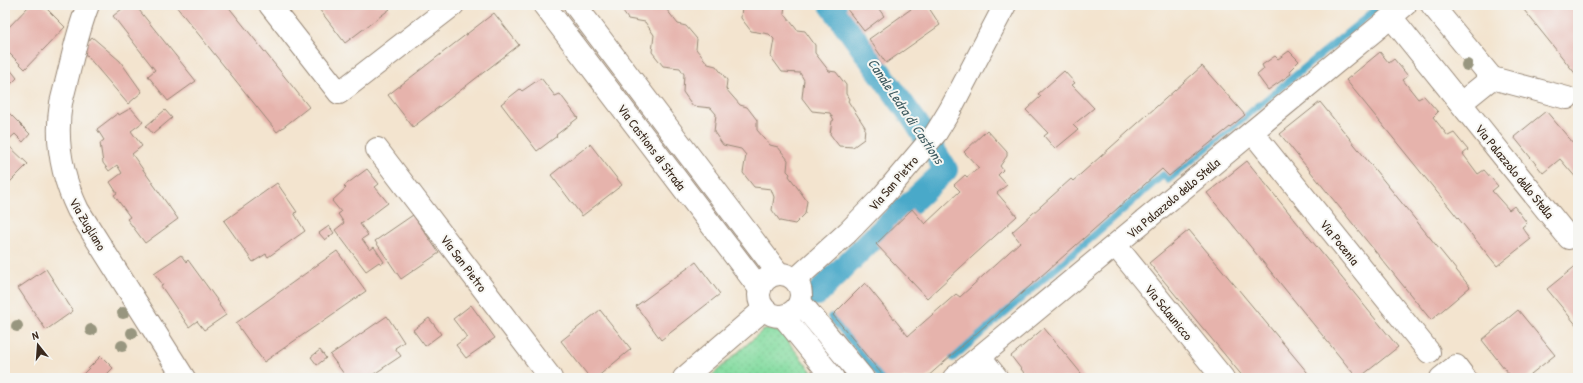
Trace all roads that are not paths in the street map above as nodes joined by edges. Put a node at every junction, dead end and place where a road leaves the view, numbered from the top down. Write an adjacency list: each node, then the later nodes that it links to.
1 (88, 5): 23 (street, Via Zugliano)
2 (270, 5): 3 (street)
3 (453, 5)
4 (544, 5): 15 (street, Via Castions di Strada)
5 (575, 5): 14 (street, Via Castions di Strada)
6 (1432, 5): 9 (street)
7 (1004, 6): 18 (street, Via San Pietro)
8 (1398, 11): 11 (street, Via Palazzolo dello Stella); 12 (street, Via Palazzolo dello Stella)
9 (1492, 78): 10 (street); 11 (street)
10 (1567, 98)
11 (1461, 103): 16 (street, Via Palazzolo dello Stella)
12 (1252, 132): 17 (street, Via Palazzolo dello Stella); 21 (street, Via Pocenia)
13 (377, 149): 24 (street, Via San Pietro)
14 (683, 149): 15 (street); 18 (street, Via Castions di Strada)
15 (666, 164): 20 (street, Via Castions di Strada)
16 (1569, 238)
17 (1116, 246): 22 (street, Via Palazzolo dello Stella); 30 (street, Via Sclaunicco)
18 (787, 277): 19 (street); 20 (street, Via San Pietro)
19 (800, 302): 20 (street); 27 (street)
20 (769, 305): 25 (street); 26 (street, Via Castions di Strada)
21 (1428, 352)
22 (980, 357): 28 (street, Via Palazzolo dello Stella); 29 (street)
23 (184, 378)
24 (551, 378)
25 (684, 378)
26 (833, 378)
27 (863, 378)
28 (954, 378)
29 (997, 378)
30 (1223, 378)
31 (1441, 378): 32 (street)
32 (1465, 378)

